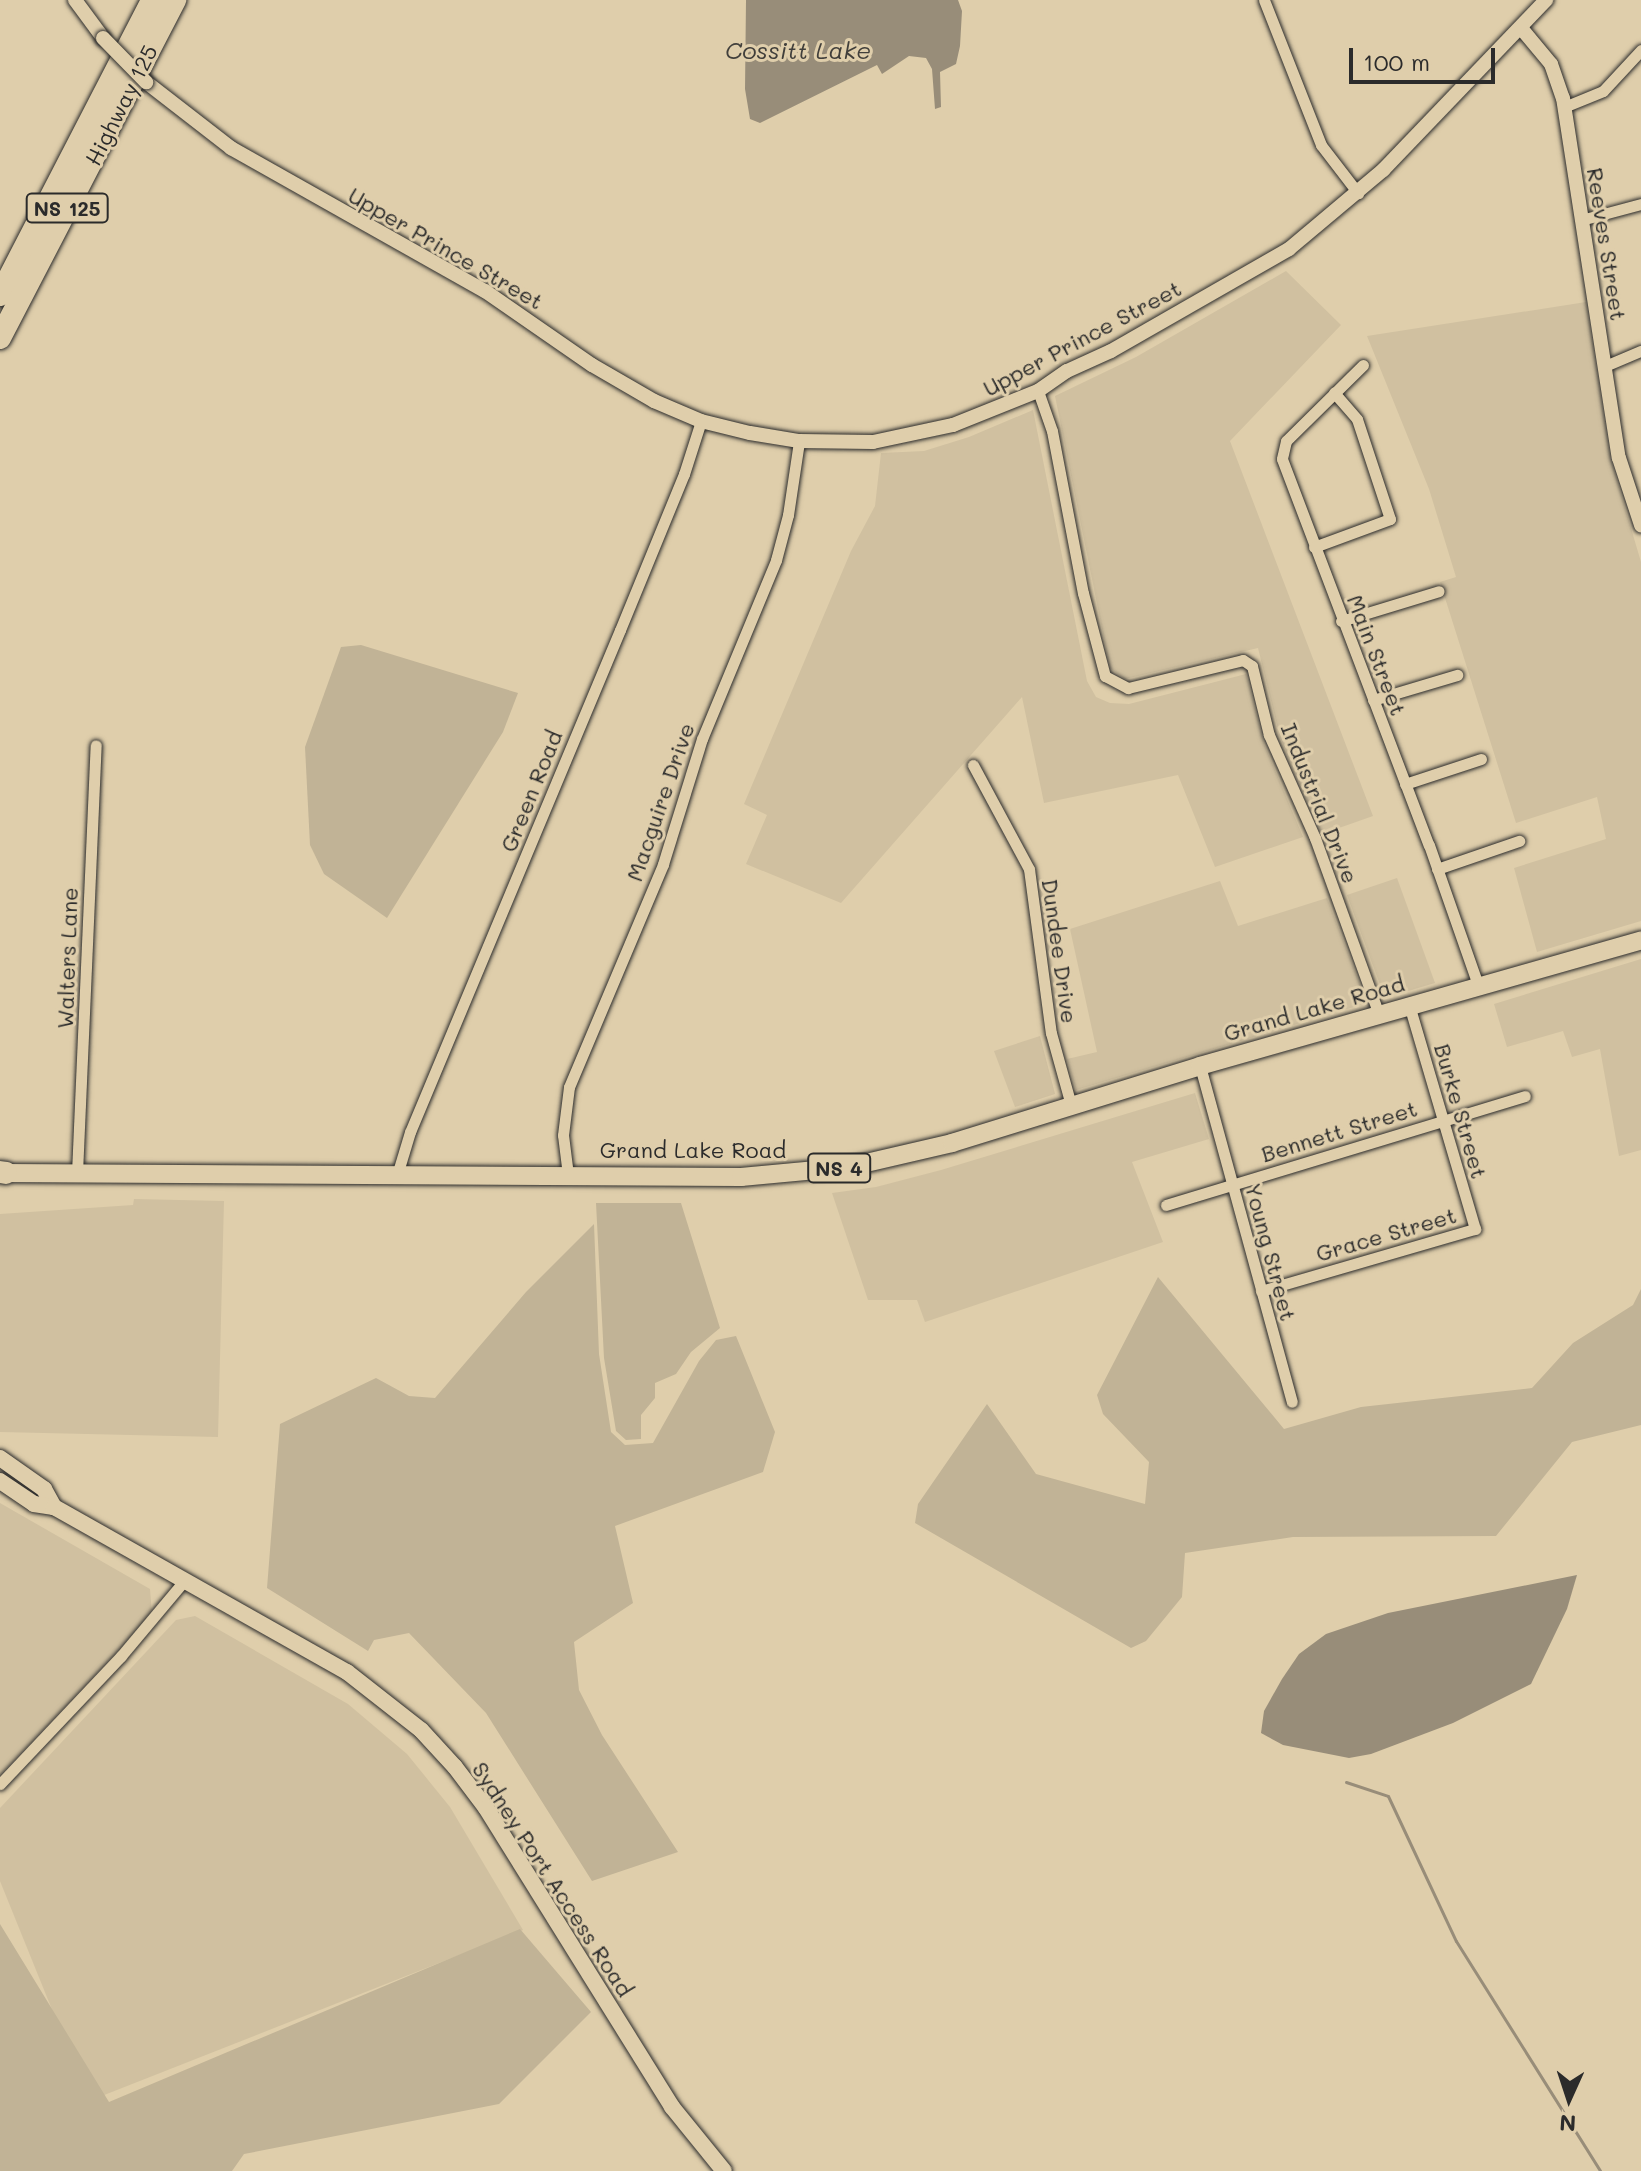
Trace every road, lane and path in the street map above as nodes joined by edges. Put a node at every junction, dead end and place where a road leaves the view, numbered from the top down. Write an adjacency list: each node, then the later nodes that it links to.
1 (75, 0): 19 (street, Upper Prince Street, bridge)
2 (152, 0): 12 (highway, Highway 125 / NS 125)
3 (175, 0): 13 (highway, Highway 125 / NS 125)
4 (1264, 0): 9 (street)
5 (1546, 0): 6 (street, Upper Prince Street)
6 (1521, 28): 8 (street, Reeves Street); 9 (street, Upper Prince Street)
7 (1641, 50): 8 (street)
8 (1564, 107): 11 (street, Reeves Street)
9 (1358, 193): 17 (street, Upper Prince Street)
10 (1641, 204): 11 (street)
11 (1581, 220): 16 (street, Reeves Street)
12 (0, 295)
13 (0, 338)
14 (1641, 351): 16 (street)
15 (1363, 365): 18 (street, Main Street)
16 (1605, 366): 21 (street, Reeves Street)
17 (1038, 391): 20 (street, Upper Prince Street); 36 (street, Industrial Drive)
18 (1334, 393): 22 (street, Main Street); 22 (street)
19 (701, 421): 20 (street, Upper Prince Street); 43 (street, Green Road)
20 (799, 441): 44 (street, Macguire Drive)
21 (1641, 525)
22 (1314, 547): 24 (street, Main Street)
23 (1439, 591): 24 (street)
24 (1341, 621): 26 (street, Main Street)
25 (1457, 675): 26 (street)
26 (1373, 700): 30 (street, Main Street)
27 (96, 745): 42 (street, Walters Lane)
28 (1481, 759): 30 (street)
29 (973, 765): 39 (street, Dundee Drive)
30 (1405, 784): 32 (street, Main Street)
31 (1519, 841): 32 (street)
32 (1437, 869): 34 (street, Main Street)
33 (1641, 940): 34 (main road, Grand Lake Road / NS 4)
34 (1478, 985): 35 (main road, Grand Lake Road / NS 4)
35 (1409, 1005): 36 (main road, Grand Lake Road / NS 4); 40 (street, Burke Street)
36 (1379, 1015): 37 (main road, Grand Lake Road / NS 4)
37 (1200, 1066): 39 (main road, Grand Lake Road / NS 4); 45 (street, Young Street)
38 (1525, 1096): 40 (street, Bennett Street)
39 (1071, 1105): 44 (main road, Grand Lake Road / NS 4)
40 (1443, 1120): 45 (street, Bennett Street); 47 (street, Burke Street)
41 (1, 1173): 42 (main road, Grand Lake Road / NS 4)
42 (77, 1173): 43 (main road, Grand Lake Road / NS 4)
43 (397, 1175): 44 (main road, Grand Lake Road / NS 4)
44 (568, 1175)
45 (1232, 1184): 46 (street, Bennett Street); 48 (street, Young Street)
46 (1166, 1205)
47 (1475, 1229): 48 (street, Grace Street)
48 (1261, 1291): 49 (street, Young Street)
49 (1292, 1402)
50 (0, 1458): 52 (main road, Sydney Port Access Road)
51 (0, 1481): 52 (main road, Sydney Port Access Road)
52 (54, 1507): 53 (main road, Sydney Port Access Road)
53 (184, 1581): 54 (street); 55 (main road, Sydney Port Access Road)
54 (0, 1784)
55 (724, 2171)

